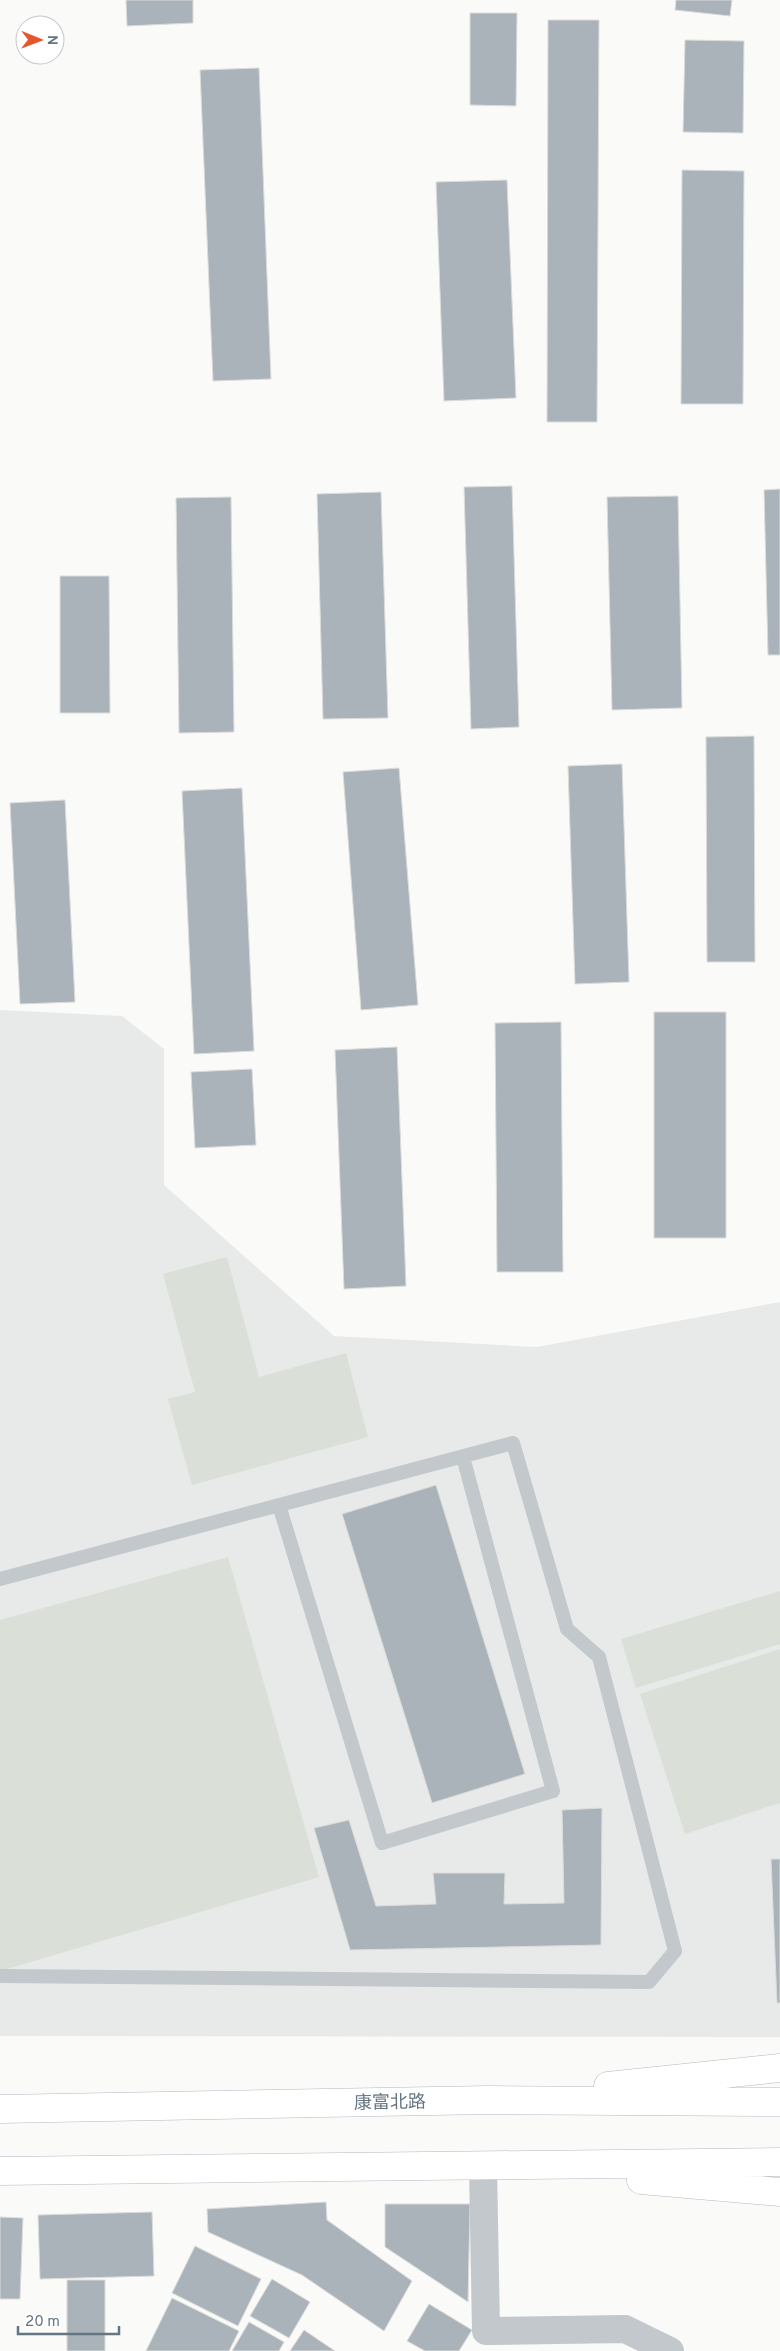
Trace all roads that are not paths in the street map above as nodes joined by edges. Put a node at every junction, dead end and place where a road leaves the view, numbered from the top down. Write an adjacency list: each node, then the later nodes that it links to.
1 (463, 1457): 2 (lane); 2 (lane); 4 (lane)
2 (279, 1505): 3 (lane)
3 (0, 1579)
4 (0, 1976)
5 (780, 2068): 6 (main road)
6 (488, 2100): 7 (main road, 康富北路); 8 (main road, 康富北路)
7 (780, 2102)
8 (0, 2109)
9 (780, 2162): 10 (main road)
10 (483, 2166): 11 (main road); 12 (main road); 13 (street)
11 (0, 2171)
12 (780, 2192)
13 (670, 2351)

